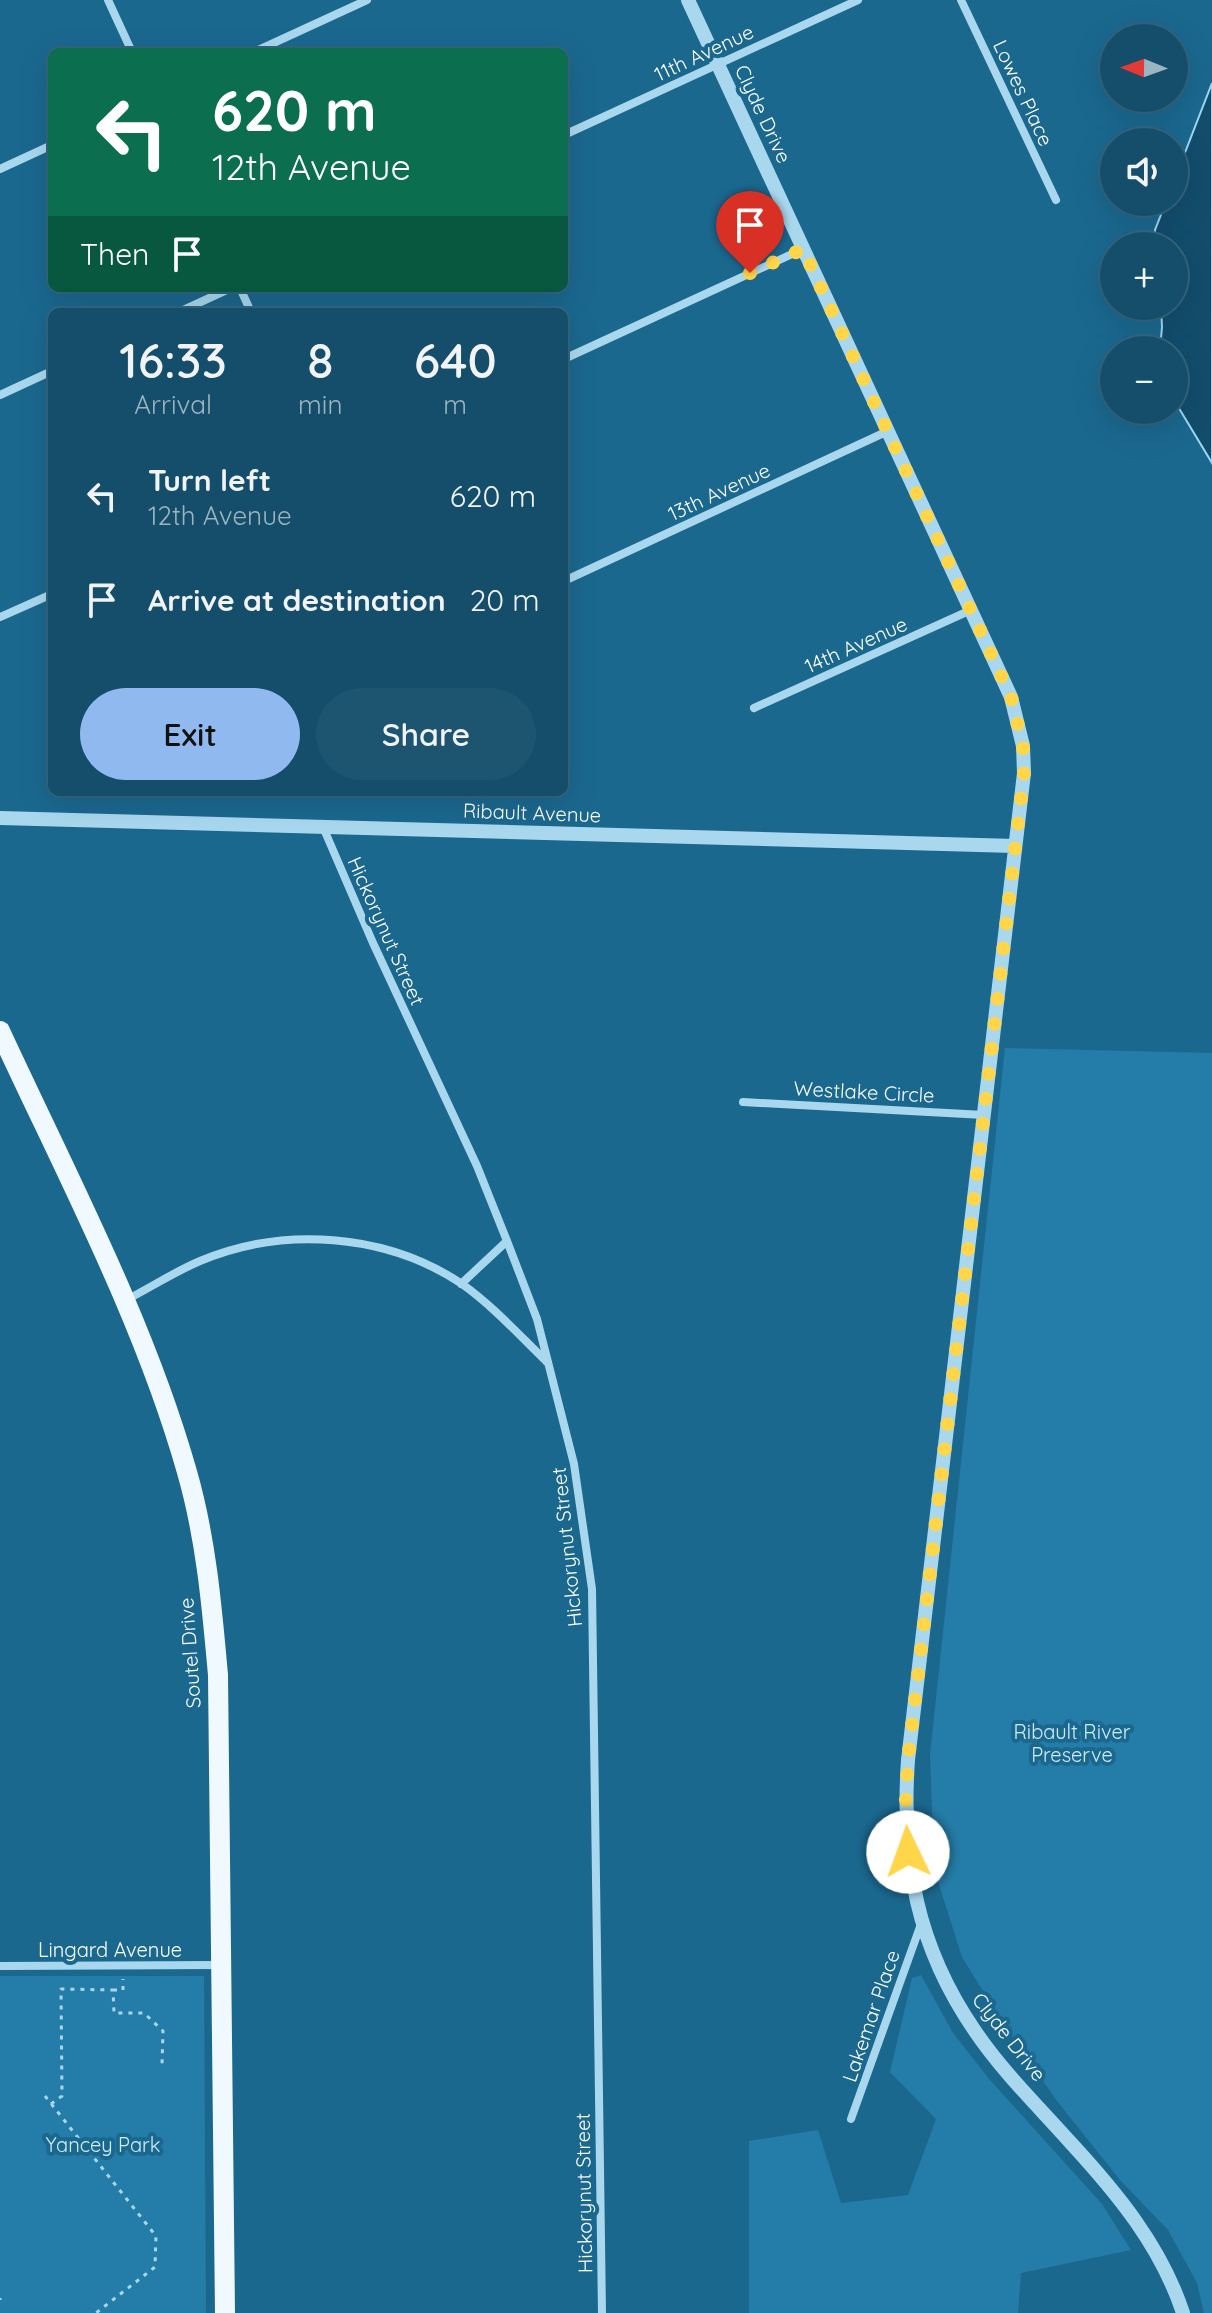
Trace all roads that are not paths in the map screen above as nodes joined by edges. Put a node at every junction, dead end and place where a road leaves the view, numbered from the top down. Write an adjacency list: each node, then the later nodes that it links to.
1 (108, 0): 6 (street)
2 (367, 0): 7 (street)
3 (688, 0): 8 (street, Clyde Drive)
4 (858, 0): 8 (street, 11th Avenue)
5 (961, 0): 12 (street, Lowes Place)
6 (130, 48)
7 (263, 48)
8 (717, 64): 9 (street, 11th Avenue); 13 (street, Clyde Drive)
9 (568, 133)
10 (48, 147): 11 (street)
11 (0, 169)
12 (1056, 200)
13 (803, 249): 16 (street); 19 (street, Clyde Drive)
14 (222, 292): 15 (street)
15 (188, 308)
16 (568, 357)
17 (48, 373): 18 (street)
18 (0, 395)
19 (888, 431): 20 (street, 13th Avenue); 22 (street, Clyde Drive)
20 (568, 579)
21 (48, 596): 23 (street)
22 (971, 610): 24 (street, 14th Avenue); 27 (street, Clyde Drive)
23 (0, 617)
24 (754, 708)
25 (0, 818): 26 (street, Ribault Avenue)
26 (323, 827): 27 (street, Ribault Avenue); 31 (street, Hickorynut Street)
27 (1015, 846): 30 (street, Clyde Drive)
28 (0, 1031): 33 (main road, Soutel Drive)
29 (743, 1102): 30 (street, Westlake Circle)
30 (984, 1115): 35 (street, Clyde Drive)
31 (507, 1241): 32 (street); 34 (street, Hickorynut Street)
32 (461, 1284): 33 (street); 34 (street)
33 (124, 1301): 36 (main road, Soutel Drive)
34 (547, 1363): 40 (street, Hickorynut Street)
35 (922, 1924): 38 (street, Lakemar Place); 41 (street, Clyde Drive)
36 (221, 1965): 37 (street, Lingard Avenue); 39 (main road, Soutel Drive)
37 (0, 1966)
38 (851, 2119)
39 (225, 2313)
40 (602, 2313)
41 (1183, 2313)

